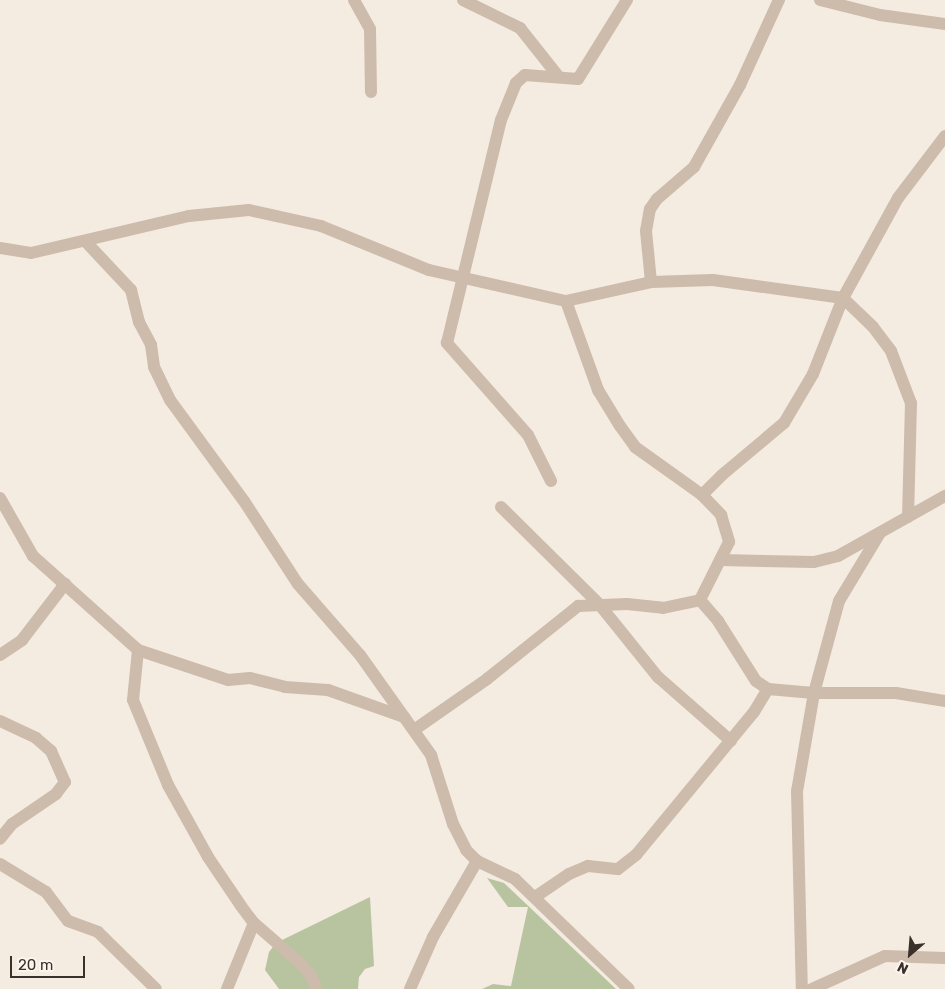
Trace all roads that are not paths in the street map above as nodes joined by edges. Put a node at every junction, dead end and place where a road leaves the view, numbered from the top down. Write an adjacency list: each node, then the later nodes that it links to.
1 (354, 0): 8 (street)
2 (463, 0): 7 (street)
3 (627, 0): 7 (street)
4 (779, 0): 13 (street)
5 (820, 0): 6 (street)
6 (945, 24)
7 (558, 76): 12 (street)
8 (371, 92)
9 (945, 136): 14 (street)
10 (86, 242): 11 (street); 12 (street); 32 (street)
11 (0, 248)
12 (464, 277): 15 (street); 16 (street)
13 (651, 282): 14 (street); 15 (street)
14 (843, 298): 17 (street); 21 (street)
15 (566, 301): 17 (street)
16 (551, 481)
17 (702, 495): 23 (street)
18 (945, 496): 21 (street)
19 (0, 498): 24 (street)
20 (500, 507): 26 (street)
21 (908, 517): 22 (street)
22 (880, 533): 23 (street); 30 (street)
23 (720, 560): 25 (street)
24 (65, 584): 27 (street); 28 (street)
25 (700, 600): 26 (street); 29 (street)
26 (599, 604): 34 (street); 35 (street)
27 (138, 650): 32 (street); 40 (street)
28 (0, 655)
29 (768, 689): 30 (street); 35 (street)
30 (814, 693): 31 (street); 47 (street)
31 (945, 701)
32 (405, 717): 34 (street)
33 (0, 721): 36 (street)
34 (414, 730): 37 (street)
35 (731, 741): 39 (street)
36 (0, 839)
37 (477, 861): 39 (street); 45 (street)
38 (0, 864): 42 (street)
39 (534, 897): 46 (street)
40 (254, 923): 43 (street); 44 (street)
41 (945, 958): 48 (street)
42 (156, 989)
43 (226, 989)
44 (316, 989)
45 (410, 989)
46 (629, 989)
47 (802, 989)
48 (812, 989)

